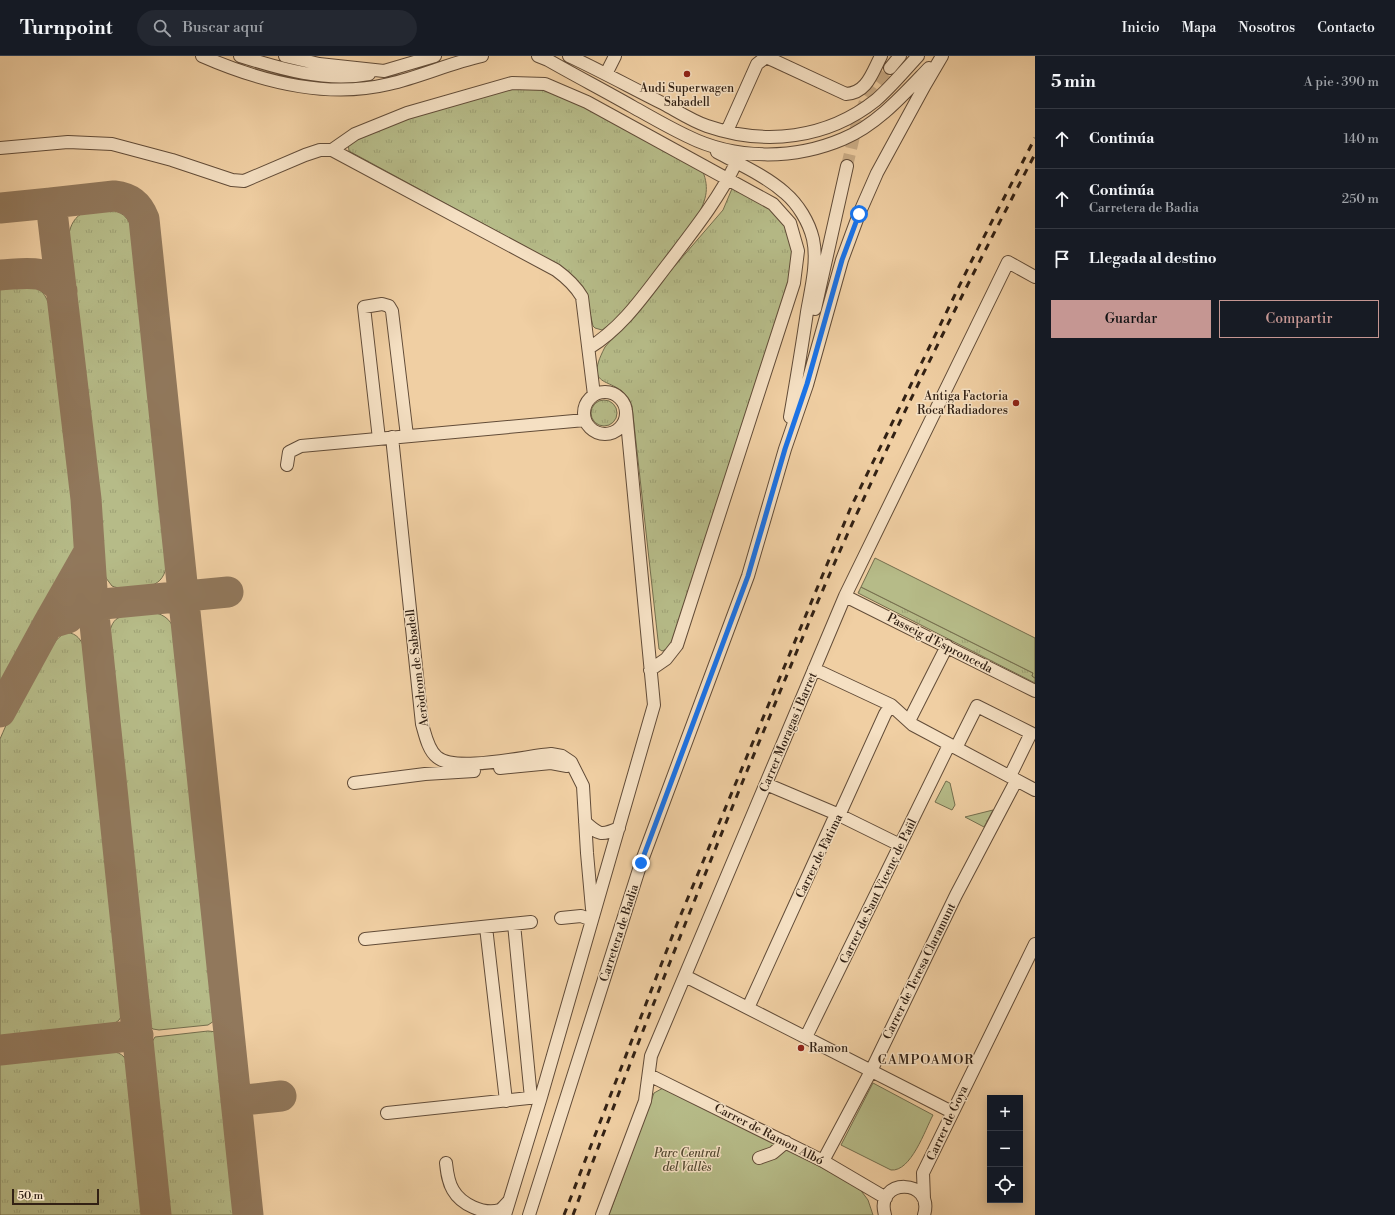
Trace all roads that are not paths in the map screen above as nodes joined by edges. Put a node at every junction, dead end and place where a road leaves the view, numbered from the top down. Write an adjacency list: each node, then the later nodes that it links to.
1 (202, 56): 18 (street)
2 (240, 56): 16 (street)
3 (285, 56): 16 (street)
4 (435, 56): 16 (street)
5 (458, 56): 18 (street)
6 (482, 56): 18 (street)
7 (538, 56): 20 (street)
8 (569, 56): 17 (street)
9 (615, 56): 17 (street)
10 (881, 56): 14 (street)
11 (900, 56): 15 (street)
12 (918, 56): 19 (street)
13 (941, 56): 20 (street); 36 (street)
14 (775, 58): 19 (street)
15 (890, 68)
16 (384, 71)
17 (606, 74): 19 (street)
18 (411, 78)
19 (727, 131)
20 (688, 137): 23 (street)
21 (0, 148): 22 (street)
22 (332, 150): 25 (street); 27 (street)
23 (736, 163): 25 (street); 36 (street)
24 (847, 166): 36 (street)
25 (727, 180): 27 (street); 41 (street)
26 (1035, 276): 38 (street, Carrer Moragas i Barret)
27 (589, 348): 28 (street)
28 (594, 395): 29 (street); 30 (street)
29 (626, 411): 31 (street); 35 (street)
30 (585, 420): 31 (street); 32 (street)
31 (613, 433): 35 (street)
32 (407, 436): 33 (street); 34 (street)
33 (392, 438): 34 (street); 46 (street, Aeròdrom de Sabadell)
34 (379, 439): 37 (street)
35 (629, 447): 41 (street)
36 (785, 449): 84 (street, Carretera de Badia)
37 (287, 465)
38 (845, 596): 39 (street, Passeig d'Espronceda); 40 (street, Carrer Moragas i Barret)
39 (947, 646): 42 (street, Passeig d'Espronceda); 44 (street)
40 (814, 669): 43 (street); 49 (street, Carrer Moragas i Barret)
41 (650, 670): 53 (street)
42 (1035, 691)
43 (891, 705): 44 (street); 51 (street, Carrer de Fàtima)
44 (909, 721): 45 (street)
45 (952, 747): 47 (street); 47 (street, Carrer de Sant Vicenç de Paül); 54 (street, Carrer de Sant Vicenç de Paül)
46 (578, 773): 48 (street); 52 (street)
47 (1013, 778): 50 (street); 67 (street, Carrer de Teresa Claramunt)
48 (354, 783)
49 (766, 784): 51 (street); 64 (street, Carrer Moragas i Barret)
50 (1035, 790)
51 (837, 814): 54 (street); 65 (street, Carrer de Fàtima)
52 (585, 822): 53 (street); 55 (street)
53 (619, 828): 56 (street)
54 (900, 845): 66 (street, Carrer de Sant Vicenç de Paül)
55 (587, 853): 56 (street); 57 (street)
56 (609, 862): 57 (street)
57 (592, 917): 58 (street); 69 (street)
58 (561, 918)
59 (531, 922): 60 (street)
60 (514, 924): 61 (street); 69 (street)
61 (486, 927): 62 (street); 70 (street)
62 (365, 939)
63 (1035, 944): 71 (street, Carrer de Goya)
64 (685, 976): 65 (street); 68 (street, Carrer Moragas i Barret)
65 (748, 1008): 66 (street)
66 (806, 1037): 67 (street)
67 (871, 1071): 71 (street); 75 (street, Carrer de Teresa Claramunt)
68 (649, 1075): 73 (street, Carrer de Ramon Albó); 85 (street, Carrer Moragas i Barret)
69 (536, 1098): 70 (street); 81 (street)
70 (506, 1101): 72 (street)
71 (952, 1112): 77 (street, Carrer de Goya)
72 (388, 1113)
73 (786, 1142): 74 (street); 75 (street, Carrer de Ramon Albó)
74 (759, 1158)
75 (823, 1161): 79 (street, Carrer de Ramon Albó)
76 (446, 1163): 82 (street)
77 (923, 1174): 78 (street, Carrer de Goya); 80 (street, Carrer de Goya)
78 (901, 1186): 79 (street, Carrer de Goya); 80 (street)
79 (886, 1198): 86 (street)
80 (924, 1199): 87 (street, Carrer de Goya)
81 (510, 1200): 82 (street); 83 (street)
82 (486, 1214)
83 (505, 1215)
84 (529, 1215)
85 (602, 1215)
86 (885, 1215)
87 (924, 1215)

